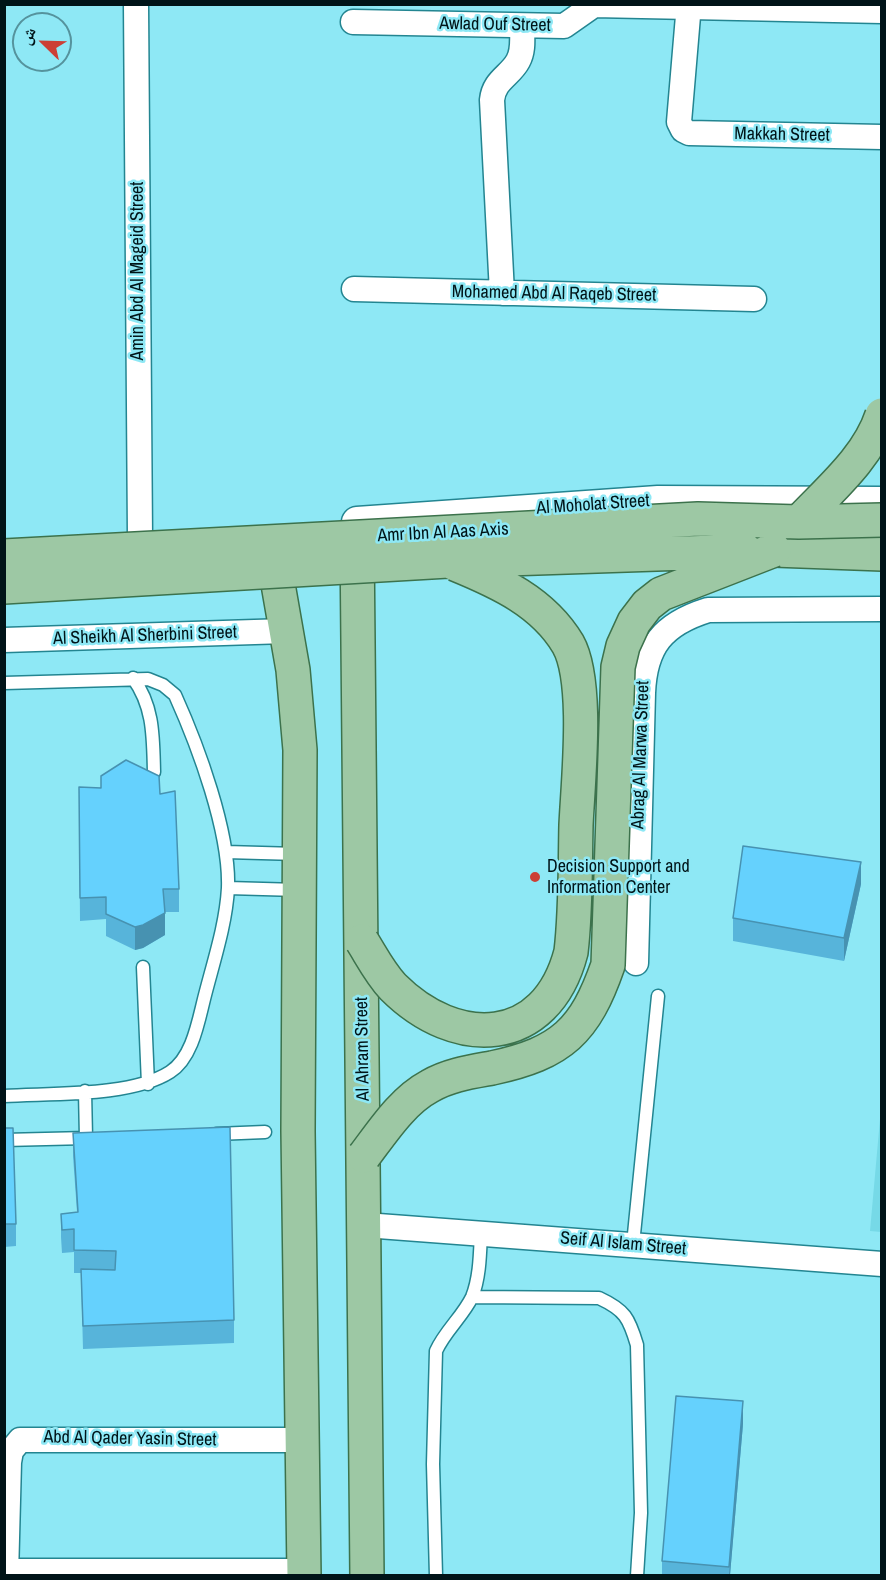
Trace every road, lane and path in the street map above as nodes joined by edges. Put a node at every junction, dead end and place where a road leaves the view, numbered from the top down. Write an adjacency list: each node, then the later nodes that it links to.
1 (136, 4): 16 (street, Amin Abd Al Mageid Street)
2 (689, 6): 3 (street, Awlad Ouf Street); 5 (street, Awlad Ouf Street); 6 (street, Makkah Street)
3 (882, 11)
4 (352, 22): 5 (street, Awlad Ouf Street)
5 (522, 27): 8 (street)
6 (882, 137)
7 (354, 289): 8 (street, Mohamed Abd Al Raqeb Street)
8 (502, 293): 9 (street, Mohamed Abd Al Raqeb Street)
9 (754, 299)
10 (882, 415): 14 (main road, bridge)
11 (882, 502): 13 (street, Al Moholat Street)
12 (882, 520): 14 (main road, Amr Ibn Al Aas Axis, bridge)
13 (357, 522): 15 (street, Al Moholat Street); 23 (main road, Al Ahram Street)
14 (799, 522): 20 (main road, Amr Ibn Al Aas Axis, bridge)
15 (268, 528): 16 (street); 26 (main road)
16 (140, 538): 17 (street)
17 (4, 543)
18 (774, 550): 19 (main road, Amr Ibn Al Aas Axis); 21 (main road, Amr Ibn Al Aas Axis, bridge); 45 (main road, bridge)
19 (882, 554)
20 (4, 556)
21 (448, 561): 24 (main road, Amr Ibn Al Aas Axis, bridge); 35 (main road, bridge)
22 (882, 565): 23 (street)
23 (358, 581): 35 (main road, Al Ahram Street)
24 (4, 587)
25 (882, 609): 36 (street, Abrag Al Marwa Street)
26 (286, 631): 27 (street, Al Sheikh Al Sherbini Street); 32 (main road)
27 (4, 640)
28 (133, 678): 29 (lane); 30 (lane); 31 (lane)
29 (4, 683)
30 (154, 772)
31 (226, 852): 32 (lane); 33 (lane)
32 (298, 854): 34 (main road)
33 (228, 888): 34 (lane); 39 (lane)
34 (298, 890): 51 (main road)
35 (362, 941): 45 (main road, Al Ahram Street)
36 (636, 963)
37 (143, 967): 39 (lane)
38 (658, 996): 48 (lane)
39 (148, 1084): 40 (lane)
40 (85, 1091): 41 (lane); 44 (lane)
41 (4, 1096)
42 (265, 1132): 43 (lane)
43 (205, 1134)
44 (4, 1140)
45 (364, 1156): 46 (main road, Al Ahram Street)
46 (365, 1225): 47 (street, Seif Al Islam Street); 54 (main road, Al Ahram Street)
47 (481, 1232): 48 (street, Seif Al Islam Street); 50 (lane)
48 (633, 1244): 49 (street, Seif Al Islam Street)
49 (882, 1264)
50 (472, 1297): 55 (lane); 56 (lane)
51 (304, 1440): 52 (street, Abd Al Qader Yasin Street); 53 (main road)
52 (6, 1573): 53 (street)
53 (304, 1573)
54 (367, 1575)
55 (436, 1575)
56 (637, 1575)

